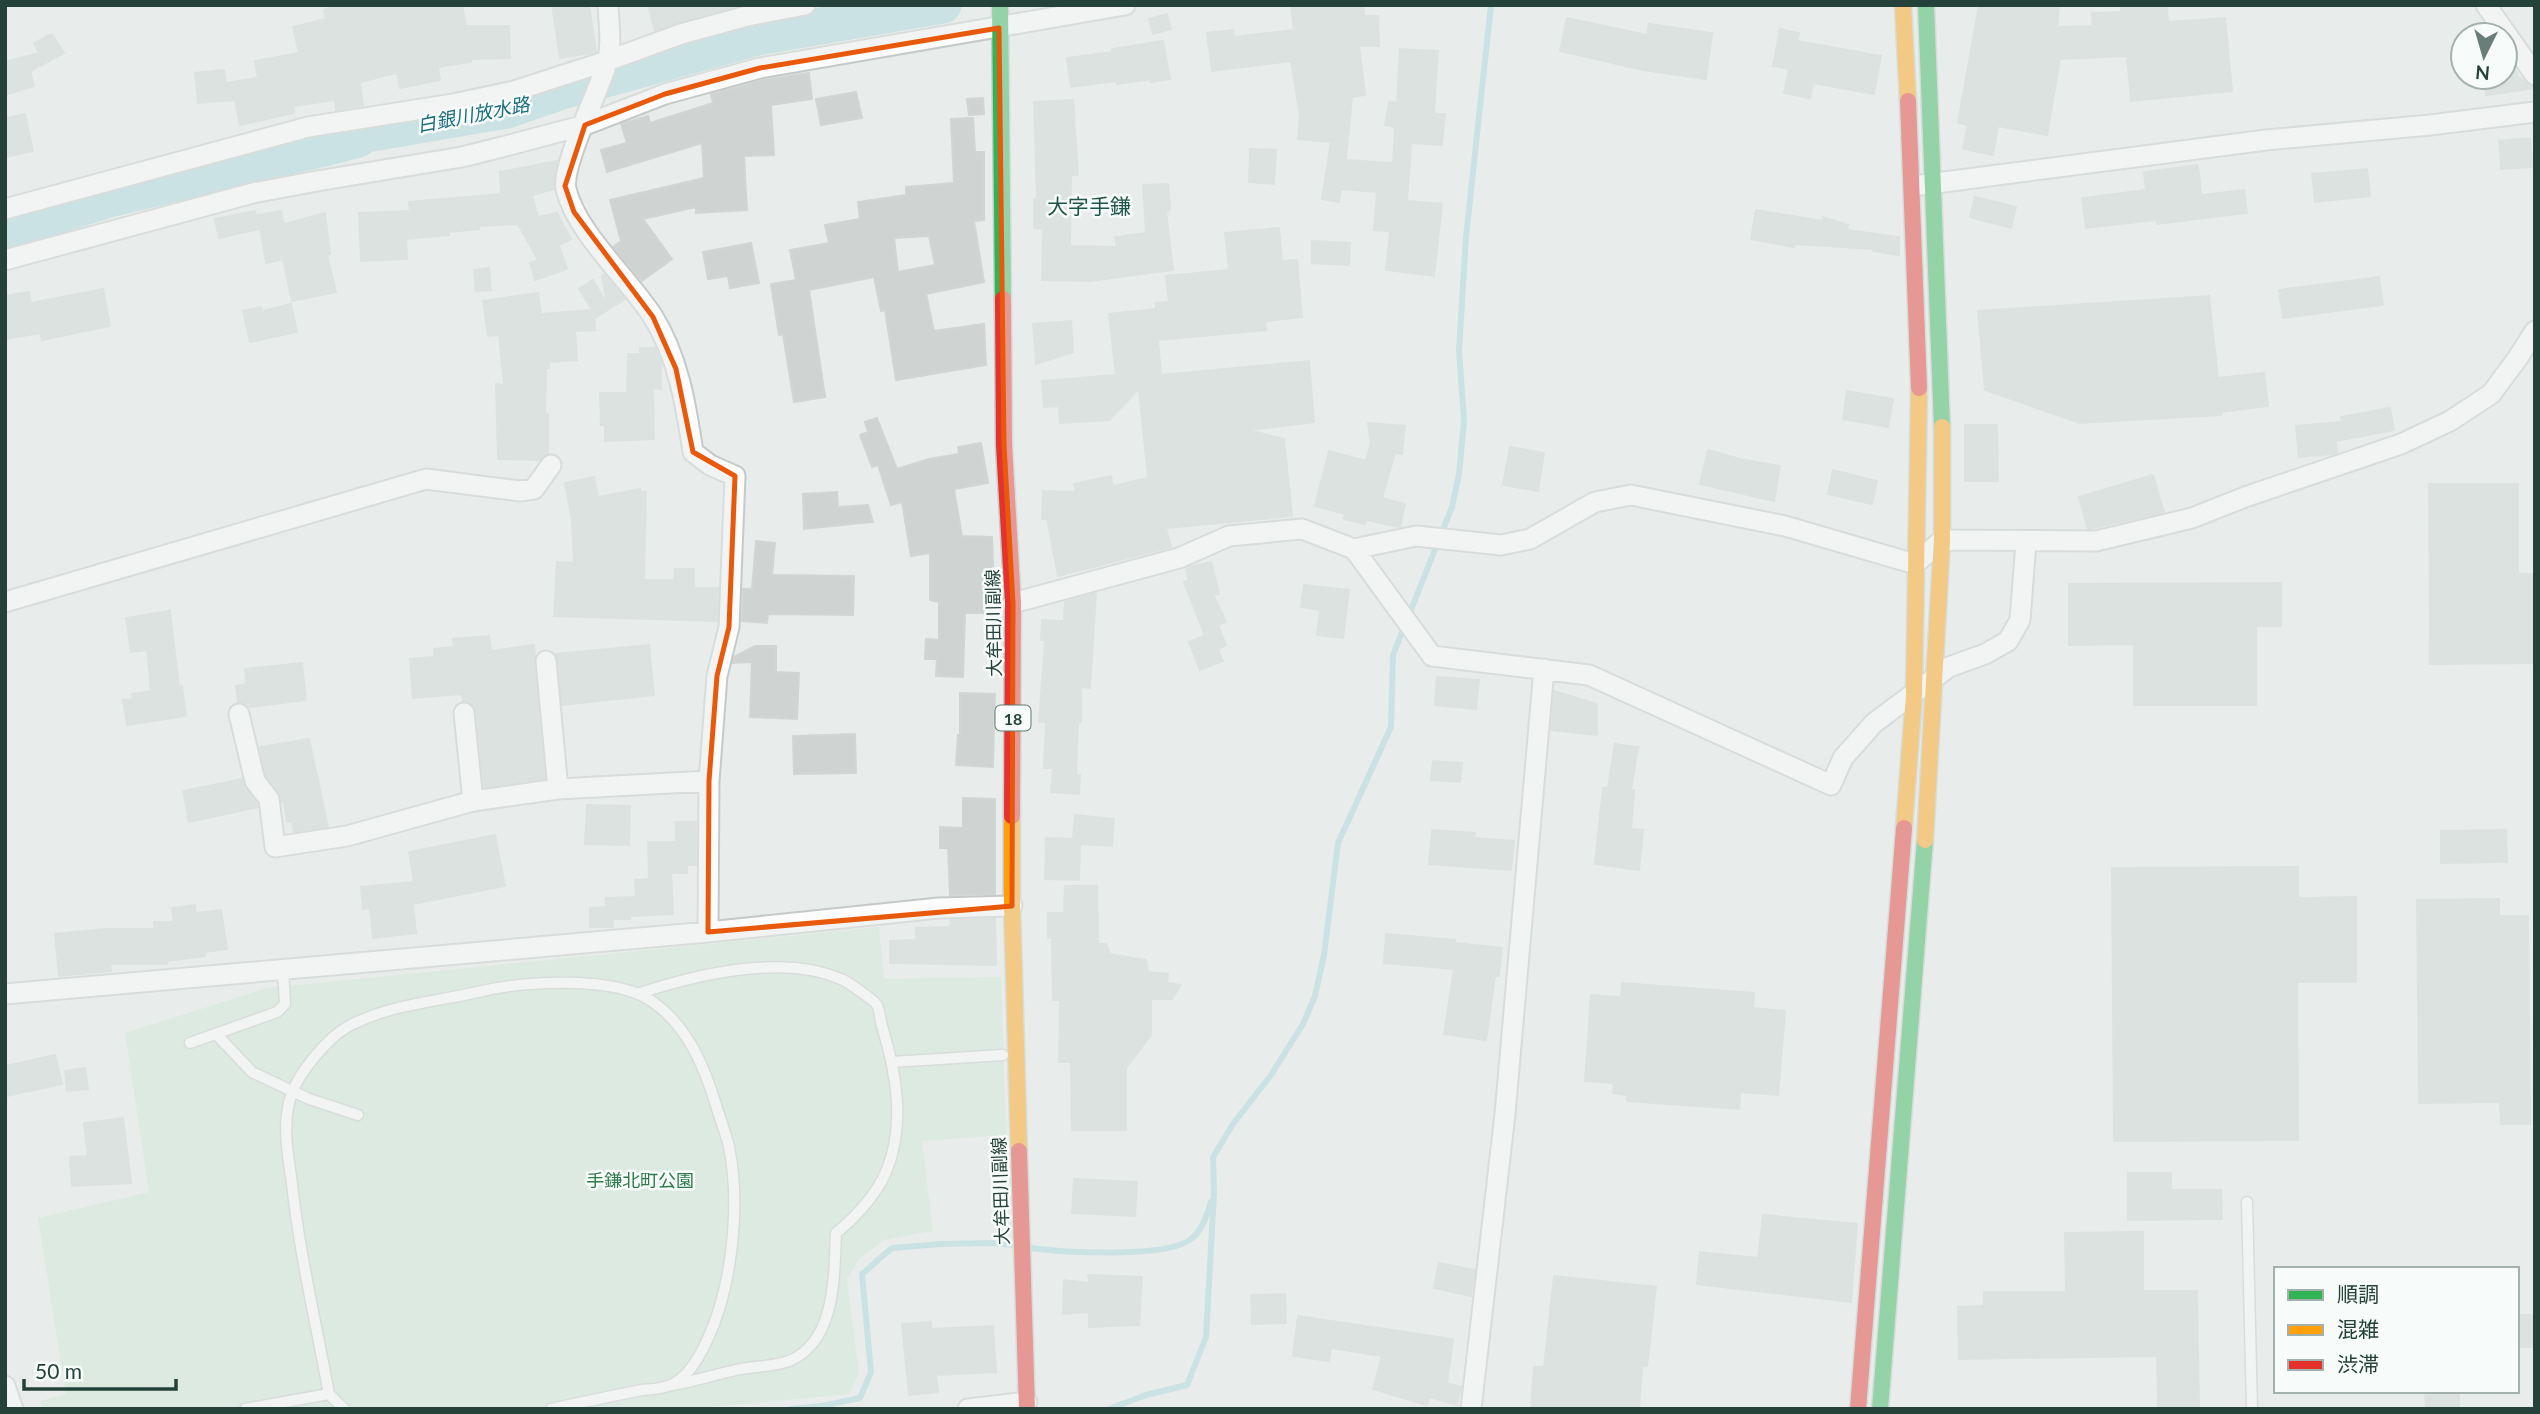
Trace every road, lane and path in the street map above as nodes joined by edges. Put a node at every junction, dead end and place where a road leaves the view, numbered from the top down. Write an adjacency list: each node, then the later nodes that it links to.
1 (608, 5): 8 (street)
2 (805, 5): 8 (street)
3 (1125, 5): 7 (street)
4 (1903, 5): 13 (street)
5 (1926, 5): 12 (street)
6 (2486, 5): 9 (street)
7 (1000, 17): 11 (street); 23 (street, 大牟田川副線 / 18)
8 (607, 61): 11 (street); 14 (street)
9 (2535, 75)
10 (2535, 113): 12 (street)
11 (585, 125): 15 (street); 30 (street)
12 (1933, 183): 13 (street); 18 (street)
13 (1913, 187): 21 (street)
14 (5, 209)
15 (5, 260)
16 (2535, 331): 19 (street)
17 (551, 465): 22 (street)
18 (1942, 540): 19 (street); 21 (street); 26 (street)
19 (2026, 542): 26 (street)
20 (1354, 549): 21 (street); 23 (street); 25 (street)
21 (1915, 564): 27 (street)
22 (5, 603)
23 (1013, 603): 33 (street, 大牟田川副線 / 18)
24 (546, 660): 31 (street)
25 (1544, 669): 27 (street); 55 (street)
26 (1935, 678): 27 (street); 57 (street)
27 (1914, 695): 56 (street)
28 (464, 713): 32 (street)
29 (239, 714): 32 (street)
30 (709, 781): 31 (street); 34 (street)
31 (558, 789): 32 (street)
32 (473, 801)
33 (1012, 906): 34 (street); 48 (street, 大牟田川副線 / 18)
34 (708, 932): 35 (street)
35 (283, 969): 37 (street); 38 (lane)
36 (640, 993): 41 (lane); 42 (lane); 45 (lane)
37 (5, 994)
38 (216, 1034): 39 (lane); 42 (lane)
39 (190, 1043)
40 (1003, 1055): 41 (lane)
41 (892, 1062): 45 (lane)
42 (292, 1092): 43 (lane); 47 (lane)
43 (358, 1115)
44 (2247, 1202): 58 (lane)
45 (672, 1385): 53 (lane)
46 (5, 1386): 51 (street)
47 (329, 1394): 49 (lane); 52 (lane)
48 (1027, 1405): 54 (street)
49 (276, 1406): 50 (lane)
50 (249, 1408)
51 (13, 1409)
52 (344, 1409)
53 (551, 1409)
54 (968, 1409)
55 (1471, 1409)
56 (1858, 1409)
57 (1880, 1409)
58 (2252, 1409)

